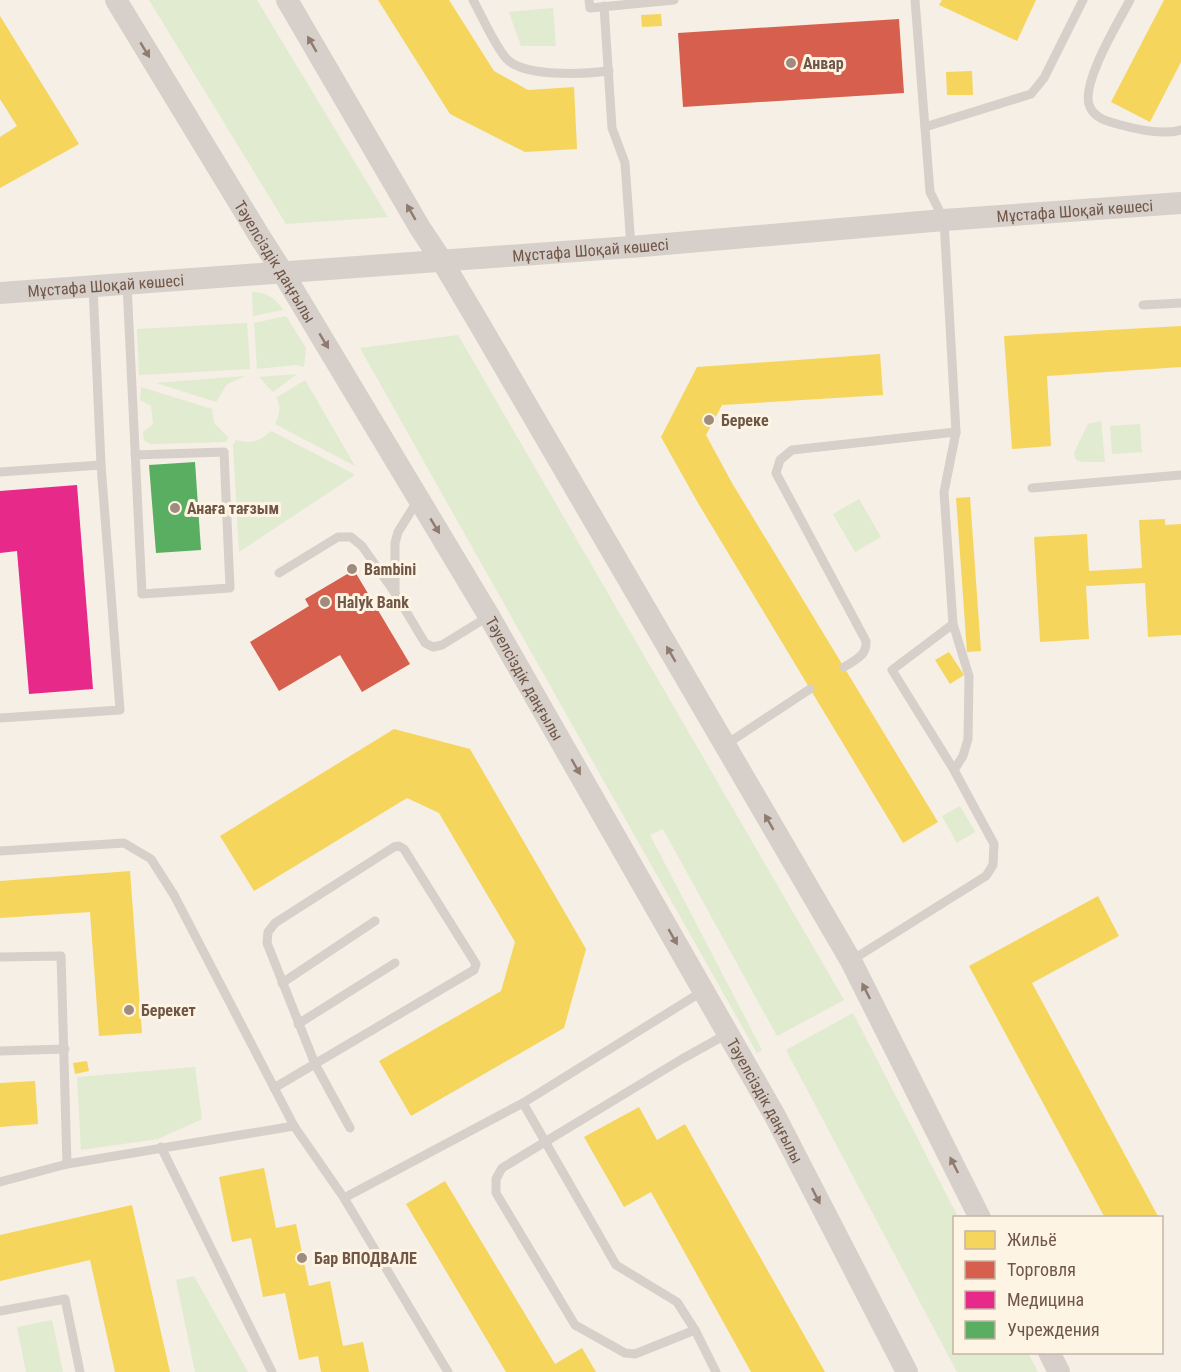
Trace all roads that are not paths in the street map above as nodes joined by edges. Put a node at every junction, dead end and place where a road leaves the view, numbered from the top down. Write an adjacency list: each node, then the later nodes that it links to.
1 (116, 0): 17 (street, Тәуелсіздік даңғылы, one-way to 17)
2 (287, 0): 16 (street, one-way to 2)
3 (473, 0): 10 (lane)
4 (589, 0): 9 (lane)
5 (674, 0): 9 (lane)
6 (915, 0): 11 (lane)
7 (1083, 0): 11 (lane)
8 (1130, 0): 12 (lane)
9 (604, 6): 10 (lane)
10 (609, 71): 15 (lane)
11 (925, 127): 14 (lane)
12 (1181, 130)
13 (1181, 203): 14 (street, Мұстафа Шоқай көшесі)
14 (944, 220): 15 (street, Мұстафа Шоқай көшесі); 23 (lane)
15 (631, 247): 16 (street, Мұстафа Шоқай көшесі)
16 (442, 261): 17 (street, Мұстафа Шоқай көшесі); 37 (street, one-way to 16)
17 (283, 273): 18 (street, Мұстафа Шоқай көшесі); 29 (street, Тәуелсіздік даңғылы, one-way to 29)
18 (127, 284): 19 (street, Мұстафа Шоқай көшесі); 24 (lane)
19 (93, 287): 20 (street, Мұстафа Шоқай көшесі); 25 (lane)
20 (0, 293)
21 (1181, 303): 22 (lane)
22 (1143, 305)
23 (956, 432): 33 (lane); 34 (lane)
24 (135, 455): 24 (lane)
25 (101, 465): 26 (lane); 36 (lane)
26 (0, 472)
27 (1181, 475): 28 (lane)
28 (1032, 488)
29 (419, 499): 31 (lane); 32 (street, Тәуелсіздік даңғылы, one-way to 32)
30 (279, 573): 31 (lane)
31 (395, 593): 32 (lane)
32 (489, 616): 45 (street, Тәуелсіздік даңғылы, one-way to 45)
33 (953, 624): 38 (lane); 38 (lane)
34 (844, 667)
35 (810, 689): 37 (lane)
36 (0, 718)
37 (725, 745): 42 (street, one-way to 37)
38 (954, 770): 42 (lane)
39 (0, 851): 51 (lane)
40 (375, 921): 44 (lane)
41 (0, 957): 48 (lane)
42 (850, 961): 60 (street, one-way to 42)
43 (395, 963): 46 (lane)
44 (282, 983): 46 (lane); 50 (lane)
45 (704, 991): 47 (street, Тәуелсіздік даңғылы); 52 (lane)
46 (298, 1024): 50 (lane)
47 (728, 1034): 55 (lane); 68 (street, Тәуелсіздік даңғылы, one-way to 68)
48 (65, 1049): 49 (lane); 57 (lane)
49 (0, 1052)
50 (315, 1064): 51 (lane); 54 (lane)
51 (274, 1088): 53 (lane)
52 (523, 1103): 55 (lane); 59 (lane)
53 (294, 1126): 56 (lane); 59 (lane)
54 (350, 1128)
55 (545, 1142): 62 (lane); 62 (lane)
56 (161, 1147): 57 (lane); 65 (lane)
57 (67, 1164): 58 (lane)
58 (0, 1182)
59 (344, 1198): 66 (lane)
60 (980, 1216)
61 (0, 1311): 64 (lane)
62 (695, 1330): 67 (lane)
63 (1050, 1354): 69 (street)
64 (80, 1372)
65 (272, 1372)
66 (448, 1372)
67 (716, 1372)
68 (907, 1372)
69 (1059, 1372)

